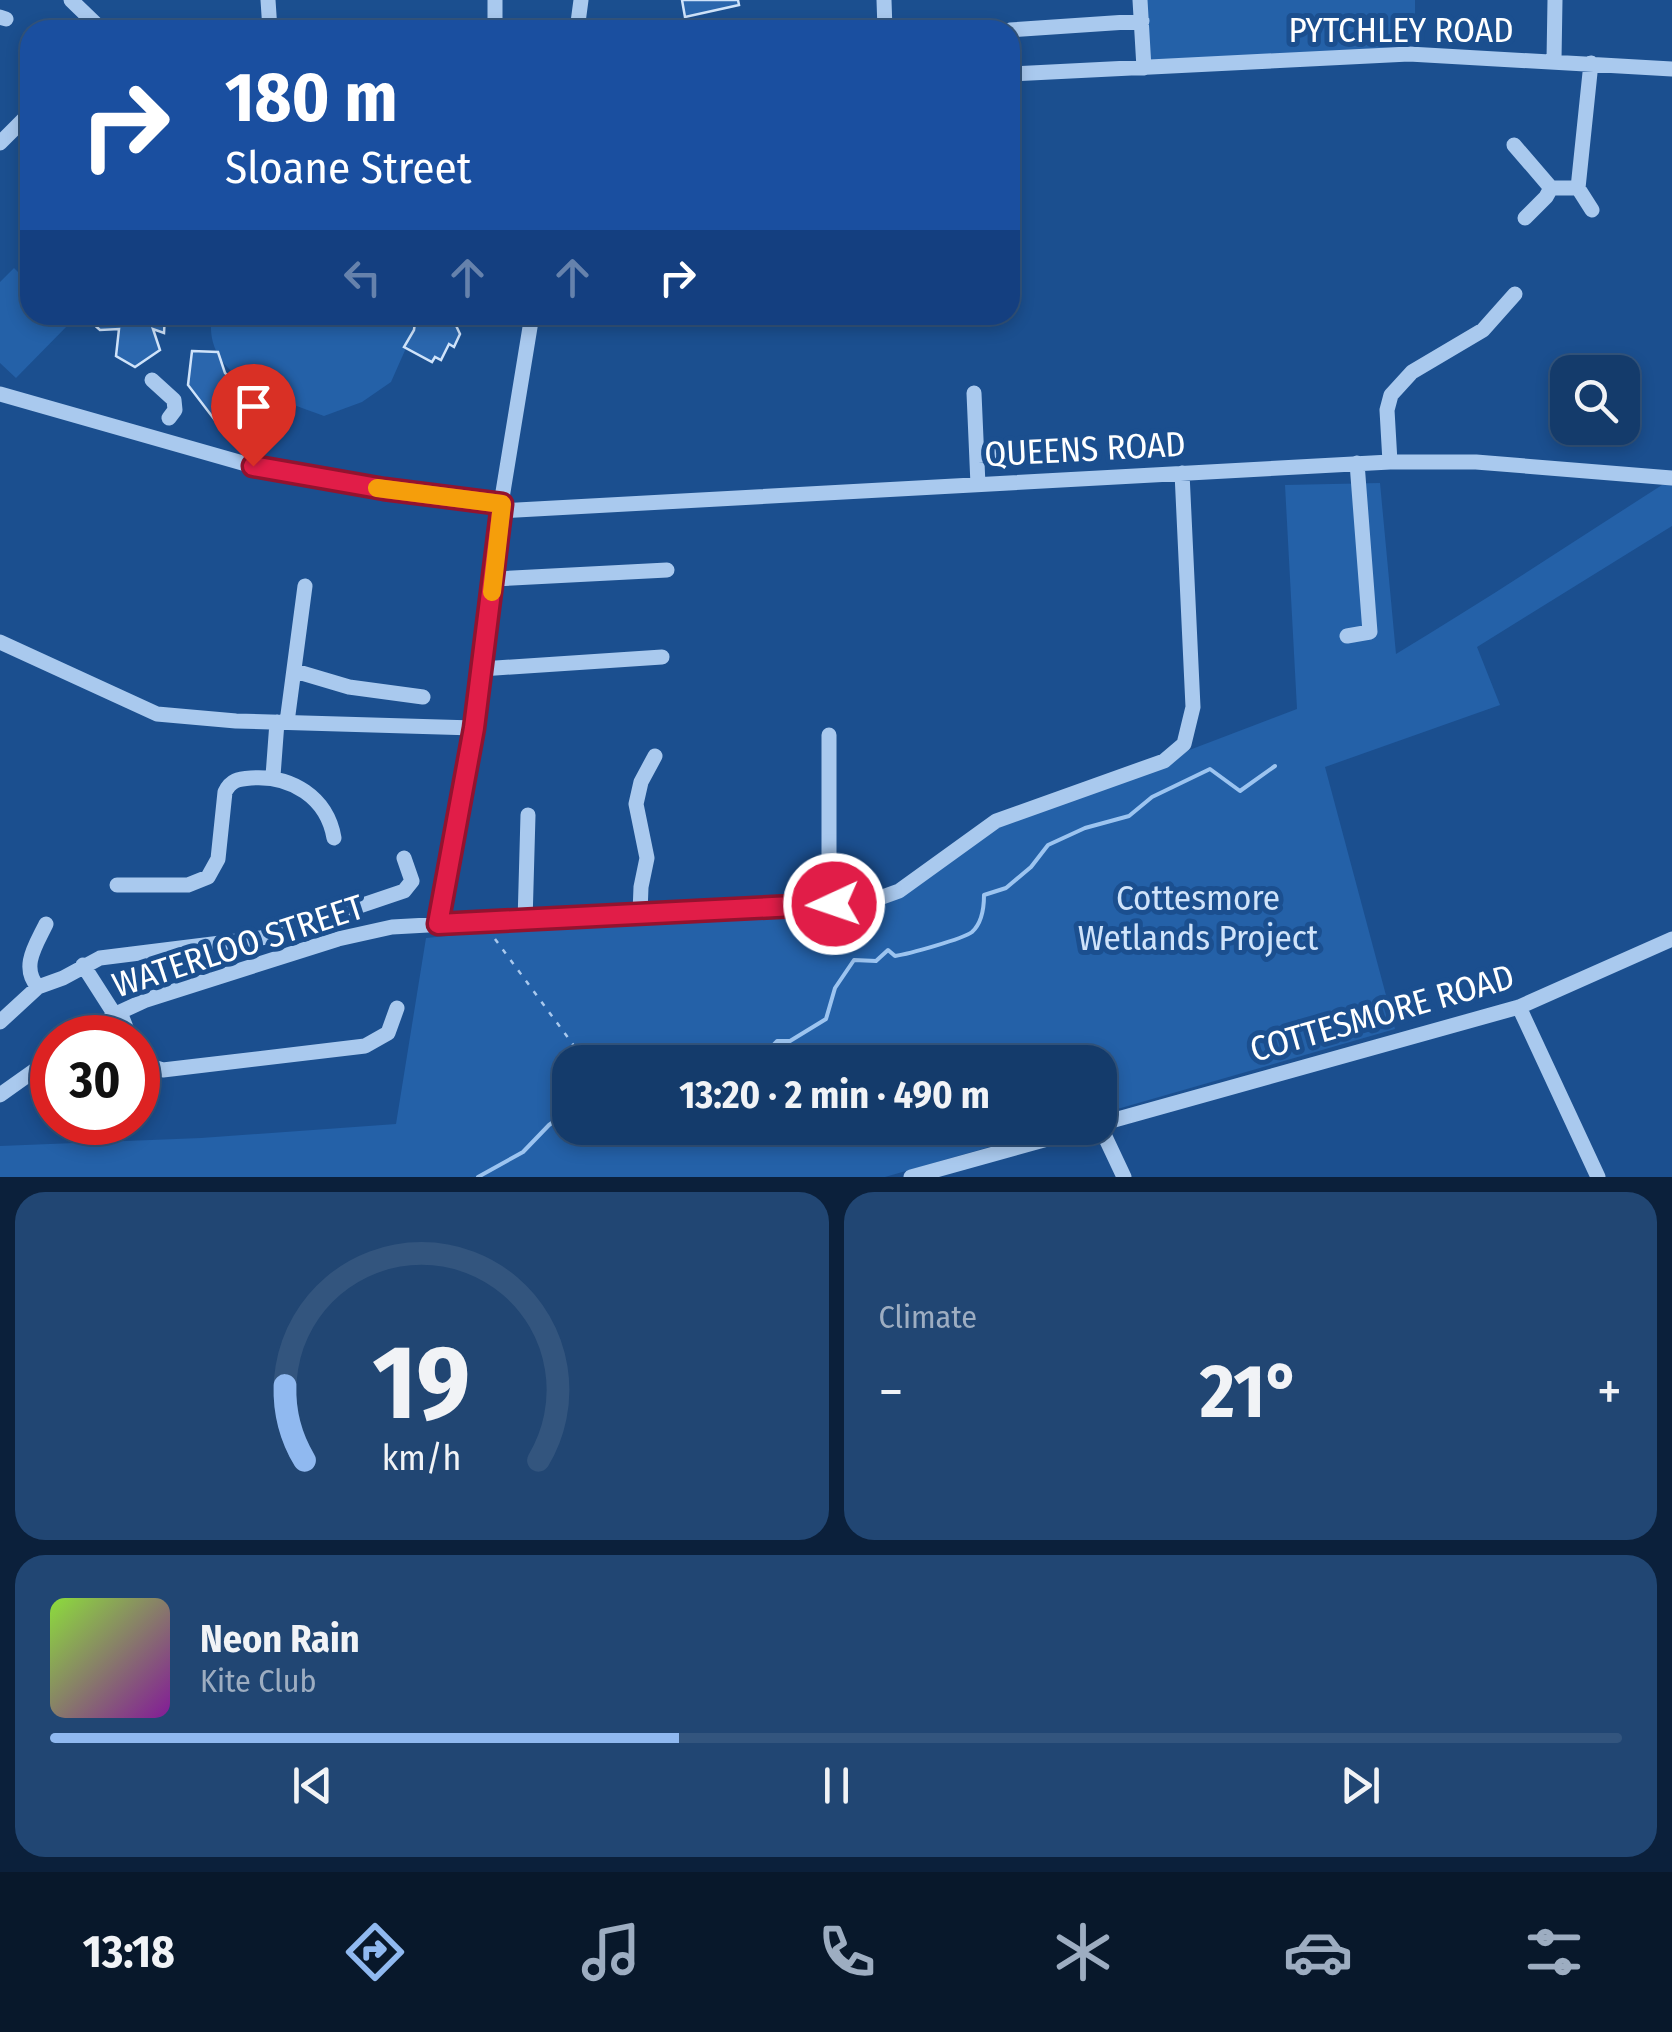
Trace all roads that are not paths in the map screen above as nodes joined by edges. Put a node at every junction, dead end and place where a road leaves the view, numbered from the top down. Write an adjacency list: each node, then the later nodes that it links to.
1 (71, 0): 6 (street)
2 (884, 0): 3 (street)
3 (898, 0)
4 (1140, 0): 7 (street)
5 (1556, 0): 9 (street)
6 (92, 20)
7 (1142, 22): 8 (street); 11 (street)
8 (1020, 29)
9 (1554, 60): 10 (street, PYTCHLEY ROAD); 11 (street, PYTCHLEY ROAD)
10 (1591, 63): 12 (street, PYTCHLEY ROAD); 18 (street)
11 (1144, 68): 13 (street, PYTCHLEY ROAD)
12 (1672, 69)
13 (1020, 74)
14 (20, 123): 15 (street)
15 (0, 144)
16 (1514, 145): 17 (street)
17 (1551, 188): 18 (street); 20 (street)
18 (1578, 188): 19 (street)
19 (1592, 210)
20 (1525, 218)
21 (1515, 294): 29 (street)
22 (530, 325): 34 (street)
23 (152, 380): 26 (street)
24 (0, 394): 34 (street, QUEENS ROAD)
25 (974, 394): 28 (street)
26 (169, 418)
27 (1046, 450): 28 (street)
28 (978, 455): 33 (street)
29 (1390, 462): 30 (street, QUEENS ROAD); 32 (street, QUEENS ROAD)
30 (1357, 464): 31 (street, QUEENS ROAD); 38 (street)
31 (1182, 474): 33 (street, QUEENS ROAD); 53 (street, WATERLOO STREET)
32 (1672, 478)
33 (978, 485): 34 (street, QUEENS ROAD)
34 (501, 508): 36 (street)
35 (667, 570): 36 (street)
36 (494, 579): 41 (street)
37 (305, 586): 42 (street)
38 (1347, 636)
39 (0, 642): 44 (street)
40 (662, 657): 41 (street)
41 (482, 669): 45 (street)
42 (295, 671): 43 (street); 44 (street)
43 (423, 698)
44 (282, 722): 45 (street); 48 (street)
45 (474, 728): 57 (street)
46 (829, 735): 53 (street)
47 (654, 756): 54 (street)
48 (273, 776): 50 (street); 52 (street)
49 (528, 814): 55 (street)
50 (334, 838)
51 (404, 858): 59 (street)
52 (116, 885)
53 (834, 904): 54 (street, WATERLOO STREET)
54 (640, 913): 55 (street, WATERLOO STREET)
55 (524, 922): 57 (street, WATERLOO STREET)
56 (46, 924): 60 (street)
57 (438, 924): 63 (street, WATERLOO STREET)
58 (1672, 939): 61 (street, COTTESMORE ROAD)
59 (83, 965): 60 (street); 63 (street)
60 (38, 987): 64 (street)
61 (1519, 1006): 68 (street, COTTESMORE ROAD); 73 (street)
62 (397, 1008): 65 (street)
63 (118, 1014)
64 (0, 1022)
65 (160, 1069)
66 (30, 1074): 67 (street)
67 (0, 1095)
68 (1117, 1120)
69 (1026, 1145): 71 (street)
70 (1109, 1145): 72 (street)
71 (911, 1177)
72 (1124, 1177)
73 (1598, 1177)

